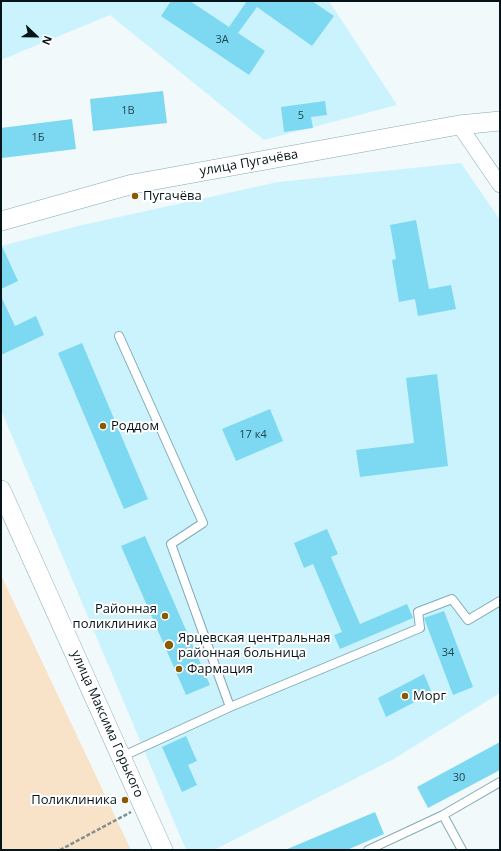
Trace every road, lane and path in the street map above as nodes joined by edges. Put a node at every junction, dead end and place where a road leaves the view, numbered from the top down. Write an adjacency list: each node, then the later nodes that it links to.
1 (500, 121): 2 (street, улица Пугачёва)
2 (459, 125): 3 (street); 4 (street, улица Пугачёва)
3 (500, 185)
4 (1, 221)
5 (119, 336): 8 (lane)
6 (1, 490): 9 (street, улица Максима Горького)
7 (500, 601): 8 (lane)
8 (230, 707): 9 (lane)
9 (122, 757): 11 (street, улица Максима Горького)
10 (500, 782): 12 (lane)
11 (143, 806): 13 (path); 14 (street, улица Максима Горького)
12 (443, 815): 15 (lane); 16 (lane)
13 (60, 850)
14 (163, 850)
15 (368, 850)
16 (462, 850)

